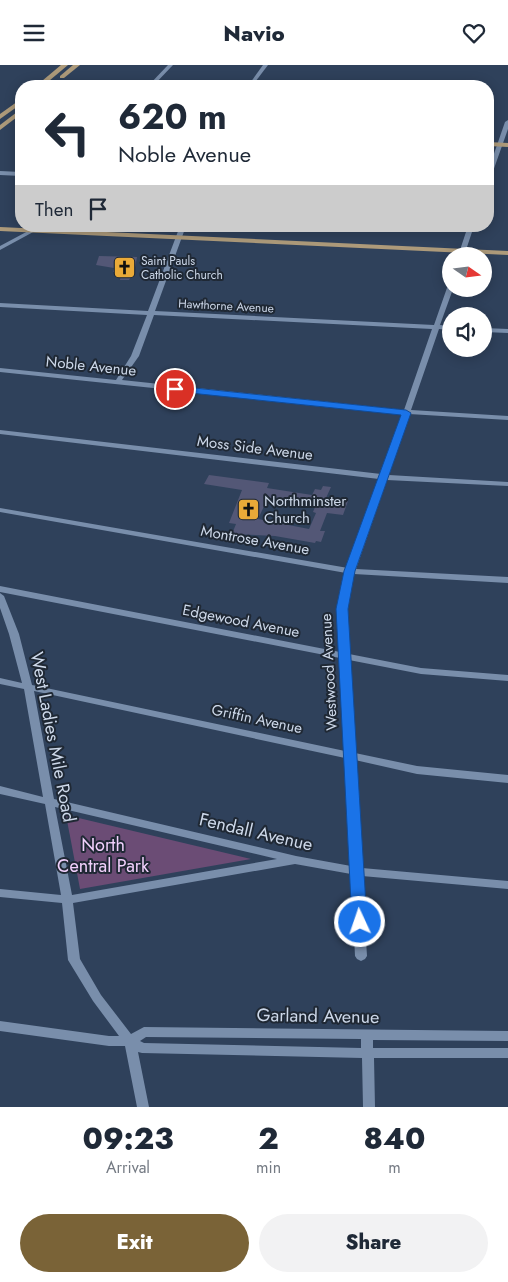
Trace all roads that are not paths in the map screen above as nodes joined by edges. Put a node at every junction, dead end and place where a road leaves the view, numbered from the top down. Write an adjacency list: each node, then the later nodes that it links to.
1 (65, 65): 5 (main road)
2 (77, 65): 6 (main road)
3 (171, 65): 7 (street)
4 (266, 65): 8 (street)
5 (46, 80)
6 (58, 80)
7 (156, 80)
8 (255, 80)
9 (15, 106): 10 (main road)
10 (1, 116): 11 (main road)
11 (15, 118)
12 (15, 119): 14 (main road)
13 (508, 122): 15 (street)
14 (0, 128)
15 (504, 143): 16 (street)
16 (494, 164)
17 (0, 173): 18 (street)
18 (15, 174)
19 (0, 229): 20 (main road)
20 (15, 230)
21 (29, 232): 26 (street)
22 (48, 232): 27 (main road)
23 (181, 232): 27 (street)
24 (469, 232): 28 (street)
25 (0, 235): 26 (main road)
26 (21, 235): 27 (main road); 29 (street)
27 (178, 240): 31 (main road); 37 (street)
28 (464, 247)
29 (0, 248)
30 (508, 253): 32 (main road)
31 (442, 254)
32 (492, 254)
33 (492, 258): 34 (main road)
34 (508, 259)
35 (447, 297): 38 (street, Westwood Avenue)
36 (0, 305): 37 (street, Hawthorne Avenue)
37 (151, 313): 38 (street, Hawthorne Avenue); 43 (street)
38 (436, 327): 39 (street, Hawthorne Avenue); 44 (street, Westwood Avenue)
39 (442, 327)
40 (492, 330): 41 (street)
41 (508, 331)
42 (0, 370): 43 (street, Noble Avenue)
43 (117, 383): 44 (street, Noble Avenue)
44 (406, 413): 45 (street, Noble Avenue); 47 (street, Westwood Avenue)
45 (508, 418)
46 (0, 432): 47 (street, Moss Side Avenue)
47 (384, 477): 48 (street, Moss Side Avenue); 50 (street, Westwood Avenue)
48 (508, 484)
49 (0, 509): 50 (street, Montrose Avenue)
50 (349, 571): 51 (street, Montrose Avenue); 54 (street, Westwood Avenue)
51 (508, 580)
52 (0, 589): 54 (street, Edgewood Avenue)
53 (0, 596): 57 (street, West Ladies Mile Road)
54 (345, 657): 55 (street, Edgewood Avenue); 58 (street, Westwood Avenue)
55 (508, 678)
56 (0, 681): 57 (street, Griffin Avenue)
57 (28, 687): 58 (street, Griffin Avenue); 61 (street, West Ladies Mile Road)
58 (350, 755): 59 (street, Griffin Avenue); 63 (street, Westwood Avenue)
59 (508, 779)
60 (0, 790): 61 (street, Fendall Avenue)
61 (49, 801): 62 (street, Fendall Avenue); 66 (street, West Ladies Mile Road)
62 (296, 860): 63 (street, Fendall Avenue); 66 (street)
63 (357, 871): 64 (street, Fendall Avenue); 67 (street, Westwood Avenue)
64 (508, 885)
65 (0, 893): 66 (street)
66 (66, 899): 71 (street, West Ladies Mile Road)
67 (361, 956)
68 (0, 1026): 71 (street, Garland Avenue)
69 (366, 1034): 70 (street, Garland Avenue); 71 (street, Garland Avenue); 72 (street)
70 (508, 1036)
71 (130, 1041): 72 (street, Garland Avenue); 74 (street, West Ladies Mile Road)
72 (367, 1053): 73 (street, Garland Avenue); 75 (street)
73 (508, 1053)
74 (143, 1107)
75 (369, 1107)

